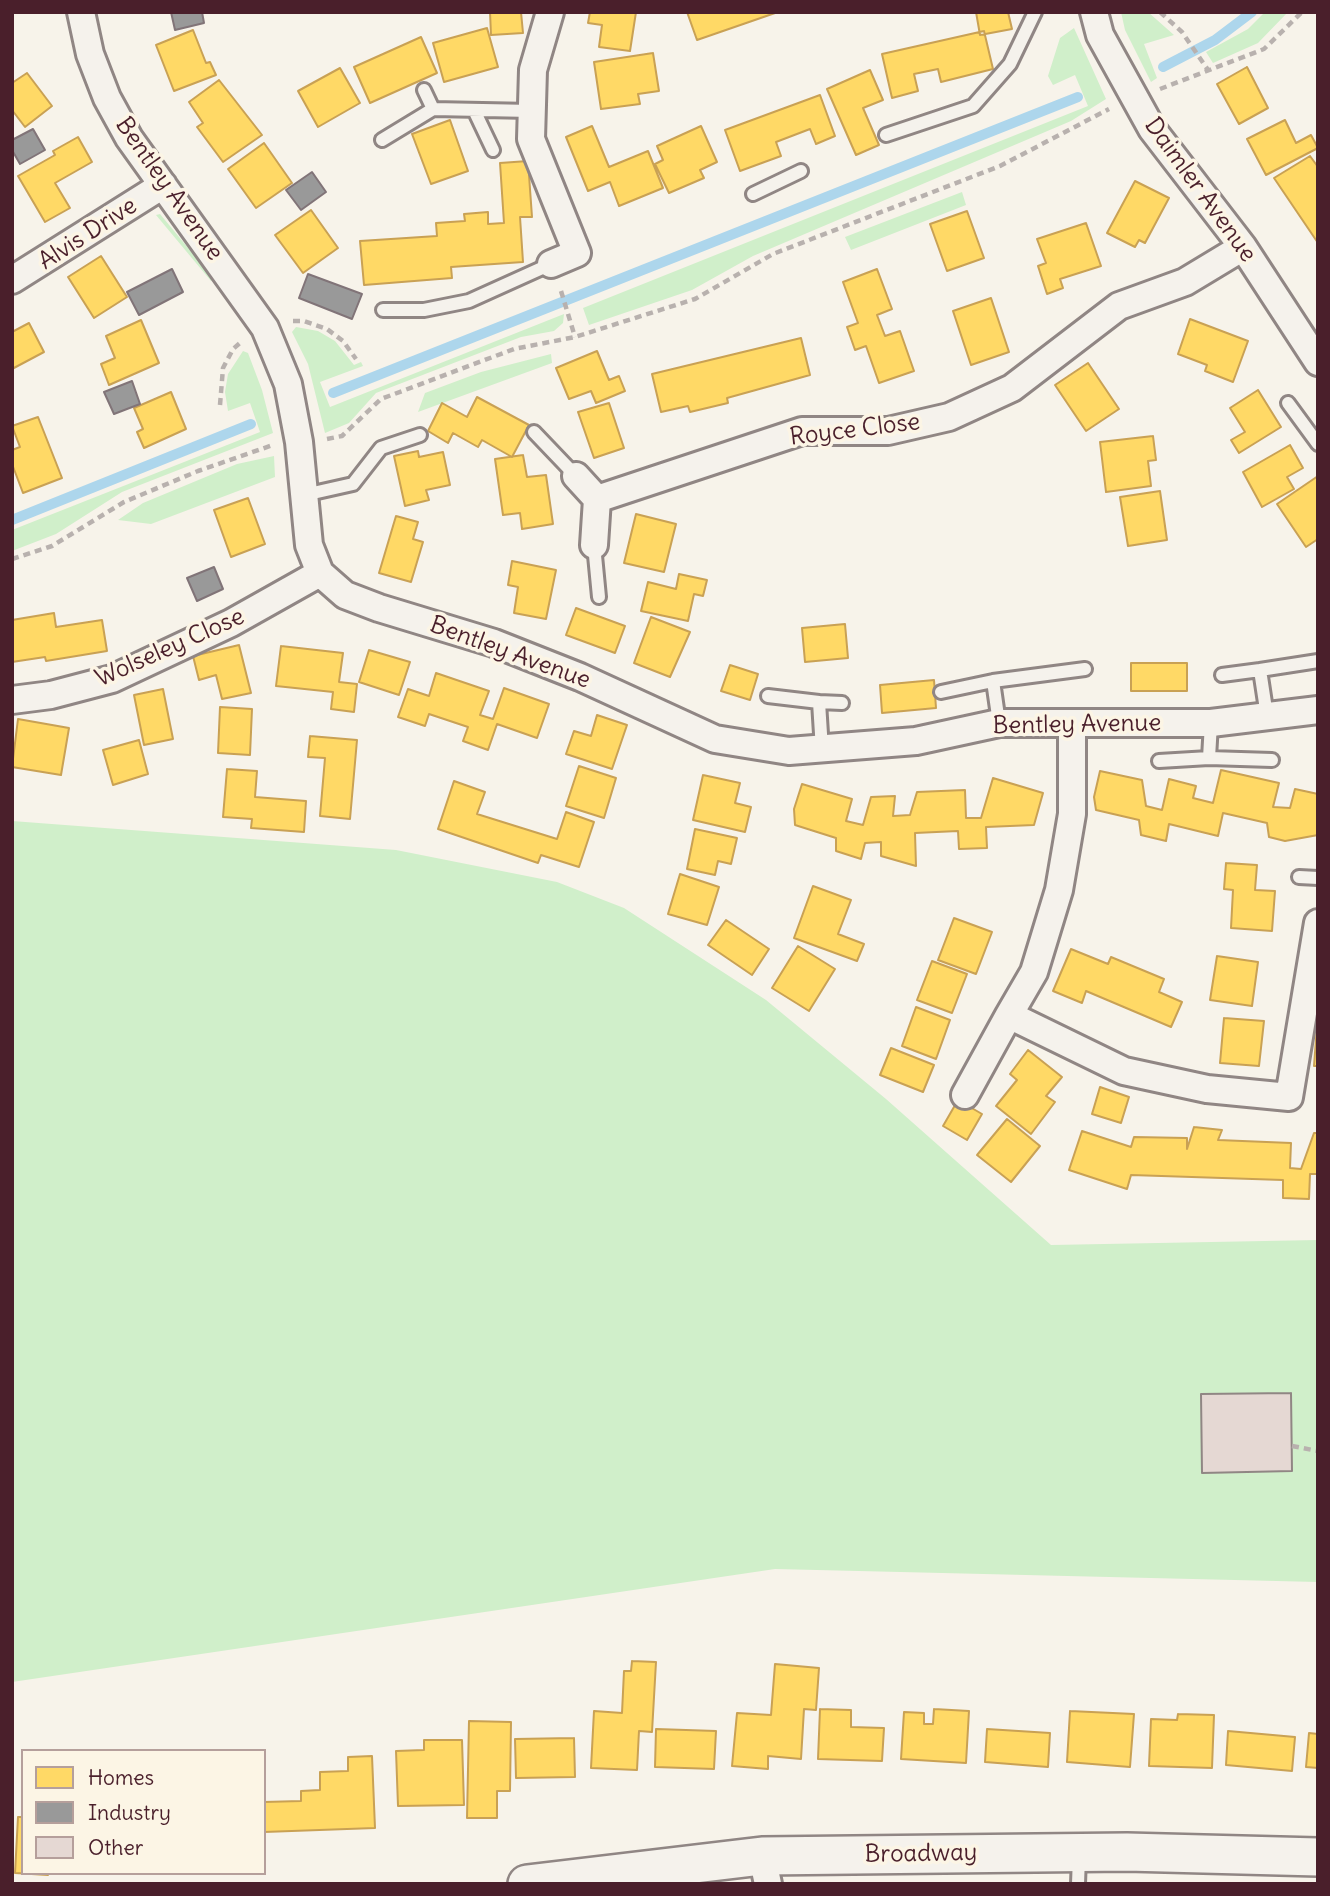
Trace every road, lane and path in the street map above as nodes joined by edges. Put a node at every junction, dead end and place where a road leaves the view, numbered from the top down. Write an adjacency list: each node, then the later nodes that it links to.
1 (81, 12): 17 (street, Bentley Avenue)
2 (551, 12): 12 (street)
3 (1035, 12): 13 (lane)
4 (1094, 12): 9 (street, Daimler Avenue)
5 (1160, 12): 7 (path)
6 (1302, 12): 7 (path)
7 (1209, 70): 9 (path)
8 (424, 90): 10 (lane)
9 (1135, 99): 19 (street, Daimler Avenue); 24 (path)
10 (433, 108): 11 (lane); 14 (lane)
11 (474, 110): 12 (lane); 15 (lane)
12 (532, 111): 20 (street)
13 (886, 135)
14 (383, 141)
15 (493, 150)
16 (801, 172): 18 (lane)
17 (163, 185): 21 (street, Alvis Drive); 23 (street, Bentley Avenue)
18 (753, 194)
19 (1243, 247): 26 (street, Daimler Avenue); 35 (street, Royce Close)
20 (556, 275): 22 (lane); 24 (path)
21 (12, 280)
22 (383, 310)
23 (265, 328): 25 (path); 28 (path); 31 (street, Bentley Avenue)
24 (575, 337): 31 (path)
25 (356, 359)
26 (1318, 362)
27 (1288, 403): 32 (lane)
28 (220, 405)
29 (534, 432): 33 (lane)
30 (420, 435): 34 (lane)
31 (299, 442): 34 (street, Bentley Avenue); 37 (path)
32 (1318, 444)
33 (576, 476): 35 (street)
34 (304, 495): 38 (street, Bentley Avenue)
35 (597, 499): 36 (street)
36 (594, 545): 39 (lane)
37 (12, 559)
38 (320, 573): 47 (street, Wolseley Close); 55 (street, Bentley Avenue)
39 (599, 597)
40 (1318, 661): 42 (lane)
41 (1085, 669): 44 (lane)
42 (1260, 670): 43 (lane); 51 (lane)
43 (1222, 675)
44 (993, 681): 45 (lane); 52 (lane)
45 (941, 692)
46 (768, 696): 48 (lane)
47 (12, 700)
48 (819, 702): 49 (lane); 55 (lane)
49 (842, 703)
50 (1318, 710): 51 (street, Bentley Avenue)
51 (1266, 716): 53 (street, Bentley Avenue)
52 (999, 723): 54 (street, Bentley Avenue); 55 (street, Bentley Avenue)
53 (1211, 723): 54 (street, Bentley Avenue); 56 (lane)
54 (1072, 724): 62 (street)
55 (822, 750)
56 (1209, 758): 57 (lane); 58 (lane)
57 (1272, 760)
58 (1159, 761)
59 (1299, 877): 60 (lane)
60 (1318, 878)
61 (1318, 923): 62 (street)
62 (1009, 1015): 63 (street)
63 (965, 1094)
64 (1292, 1447): 65 (path)
65 (1318, 1451)
66 (1318, 1857): 67 (main road, Broadway)
67 (1078, 1868): 68 (main road, Broadway)
68 (765, 1870): 69 (main road, Broadway)
69 (527, 1884)

